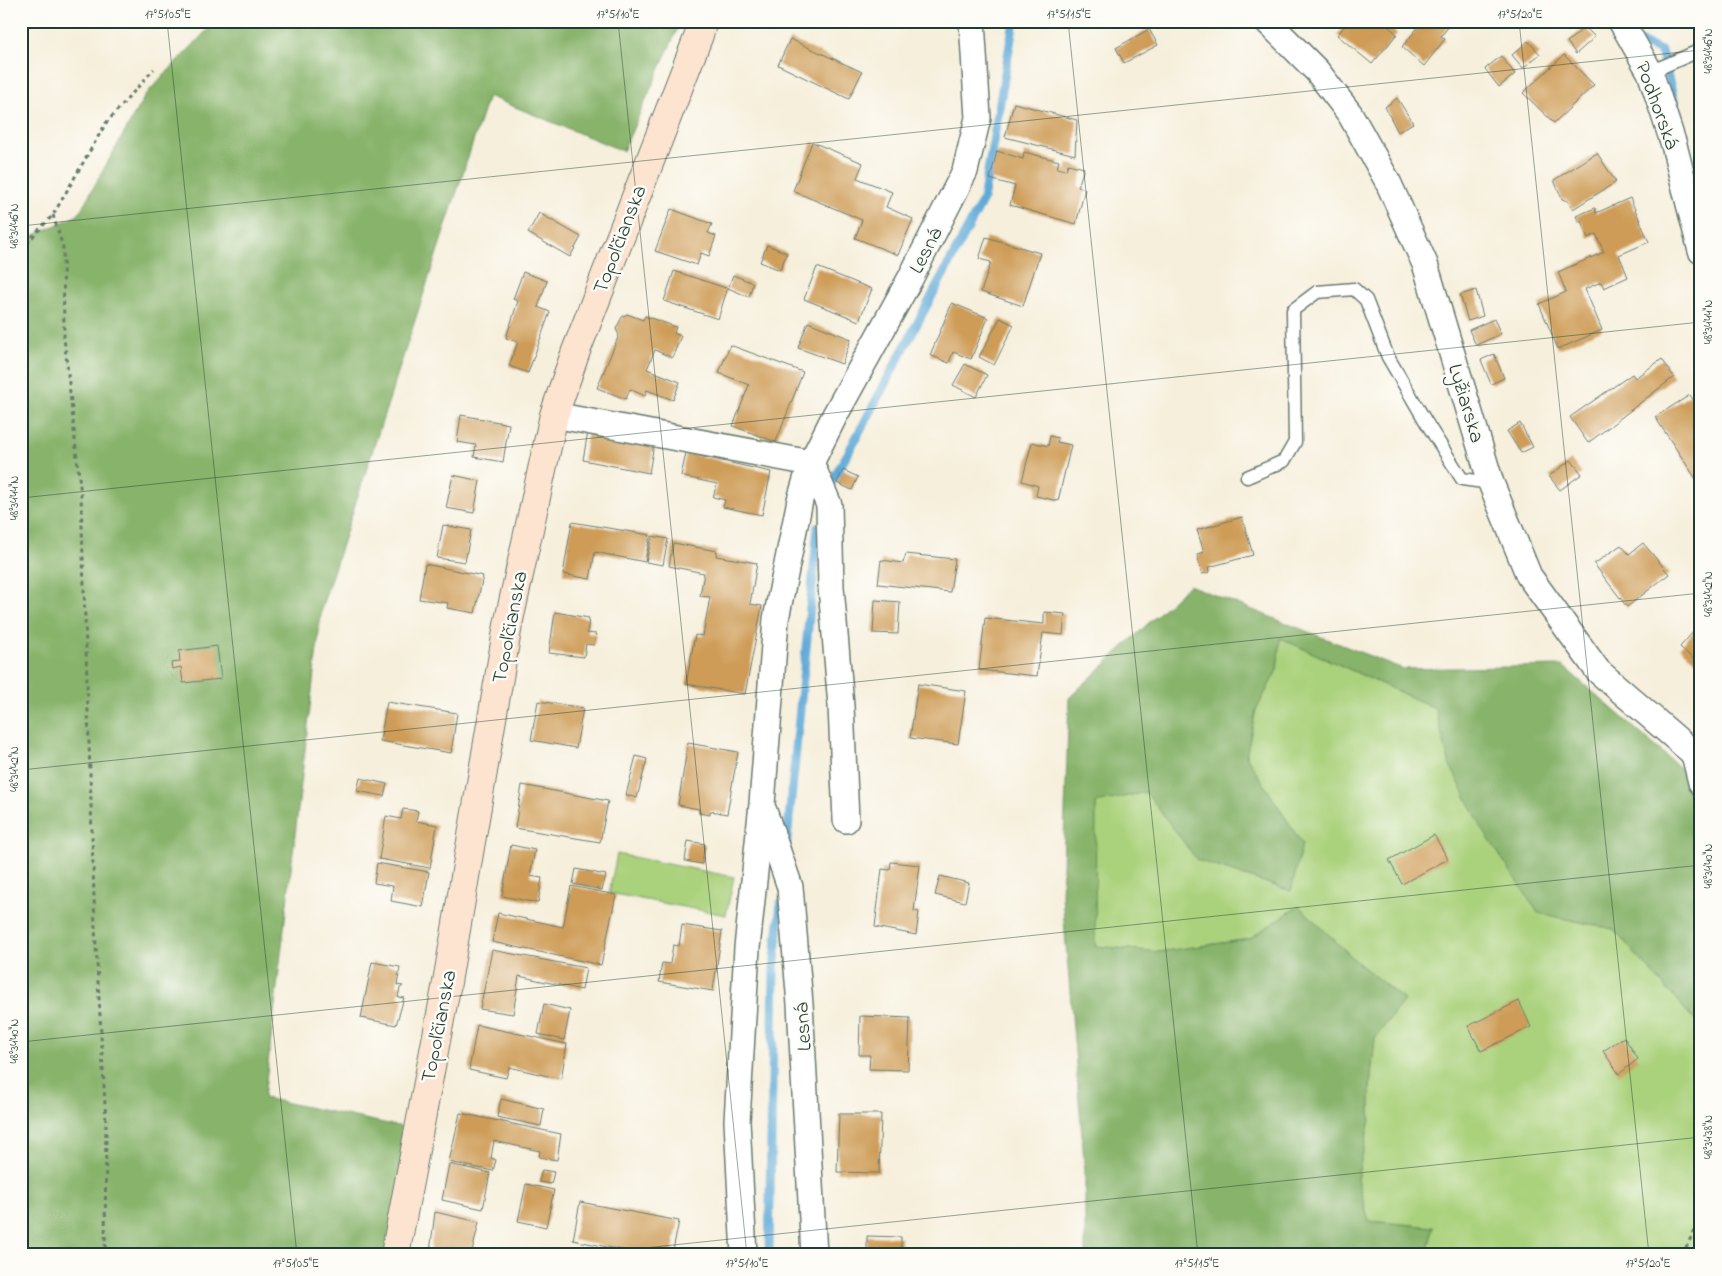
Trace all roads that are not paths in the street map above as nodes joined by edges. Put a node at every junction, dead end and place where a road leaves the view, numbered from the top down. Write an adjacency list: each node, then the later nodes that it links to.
1 (703, 21): 8 (main road, Topoľčianska)
2 (972, 21): 9 (street, Lesná)
3 (1267, 21): 11 (street, Lyžiarska)
4 (1621, 21): 6 (street, Podhorská)
5 (1701, 50): 6 (lane)
6 (1650, 72): 7 (street, Podhorská)
7 (1701, 251)
8 (554, 415): 9 (street); 16 (main road, Topoľčianska)
9 (811, 463): 14 (street, Lesná); 15 (street)
10 (1246, 478): 11 (lane)
11 (1492, 483): 12 (street, Lyžiarska)
12 (1693, 754): 13 (lane)
13 (1701, 792)
14 (762, 804): 17 (street, Lesná); 18 (street, Lesná)
15 (846, 820)
16 (395, 1255)
17 (744, 1255)
18 (814, 1255)

